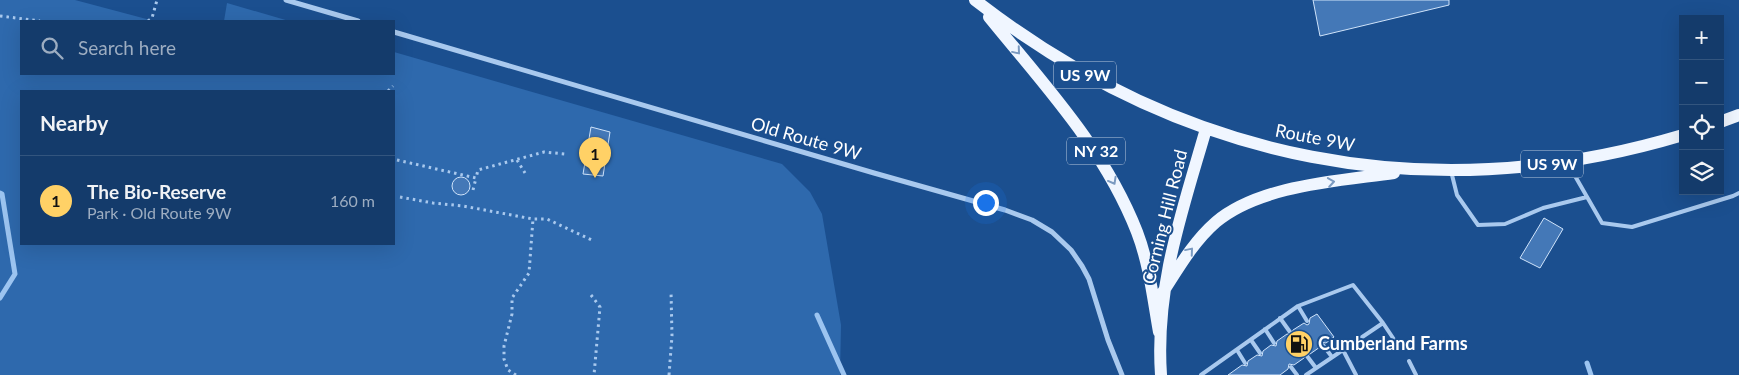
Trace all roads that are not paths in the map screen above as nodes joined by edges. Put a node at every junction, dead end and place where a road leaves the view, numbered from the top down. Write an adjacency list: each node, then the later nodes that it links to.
1 (286, 0): 3 (street)
2 (975, 0): 7 (main road, Route 9W / US 9W); 20 (main road, NY 32, one-way to 20)
3 (355, 20)
4 (395, 32): 36 (street, Old Route 9W)
5 (1739, 115): 6 (main road)
6 (1724, 121)
7 (1206, 129): 10 (main road, Route 9W / US 9W); 14 (main road, Corning Hill Road / NY 32)
8 (1679, 135): 9 (main road, Route 9W / US 9W)
9 (1567, 162): 11 (main road, Route 9W / US 9W); 13 (lane)
10 (1417, 169): 11 (main road, Route 9W / US 9W); 14 (main road, one-way to 10)
11 (1451, 170): 13 (lane)
12 (1739, 193): 13 (lane)
13 (1587, 198)
14 (1163, 292): 20 (main road, Corning Hill Road / NY 32)
15 (1298, 306): 16 (lane); 17 (lane); 18 (lane)
16 (1280, 318): 19 (lane); 21 (lane)
17 (1307, 320)
18 (1383, 323): 24 (lane); 27 (lane)
19 (1265, 329): 22 (lane); 23 (lane)
20 (1159, 332): 37 (main road, Corning Hill Road / NY 32)
21 (1290, 332)
22 (1251, 340): 26 (lane); 28 (lane)
23 (1274, 343)
24 (1397, 344)
25 (1324, 345): 30 (lane)
26 (1237, 350): 32 (lane); 35 (lane)
27 (1343, 350): 30 (lane); 41 (lane)
28 (1260, 353)
29 (1307, 356): 34 (lane)
30 (1332, 357): 34 (lane)
31 (1410, 361): 42 (lane)
32 (1245, 363)
33 (1291, 367): 39 (lane)
34 (1316, 368): 40 (lane)
35 (1209, 373): 38 (lane)
36 (1122, 375)
37 (1161, 375)
38 (1201, 375)
39 (1297, 375)
40 (1306, 375)
41 (1356, 375)
42 (1416, 375)

